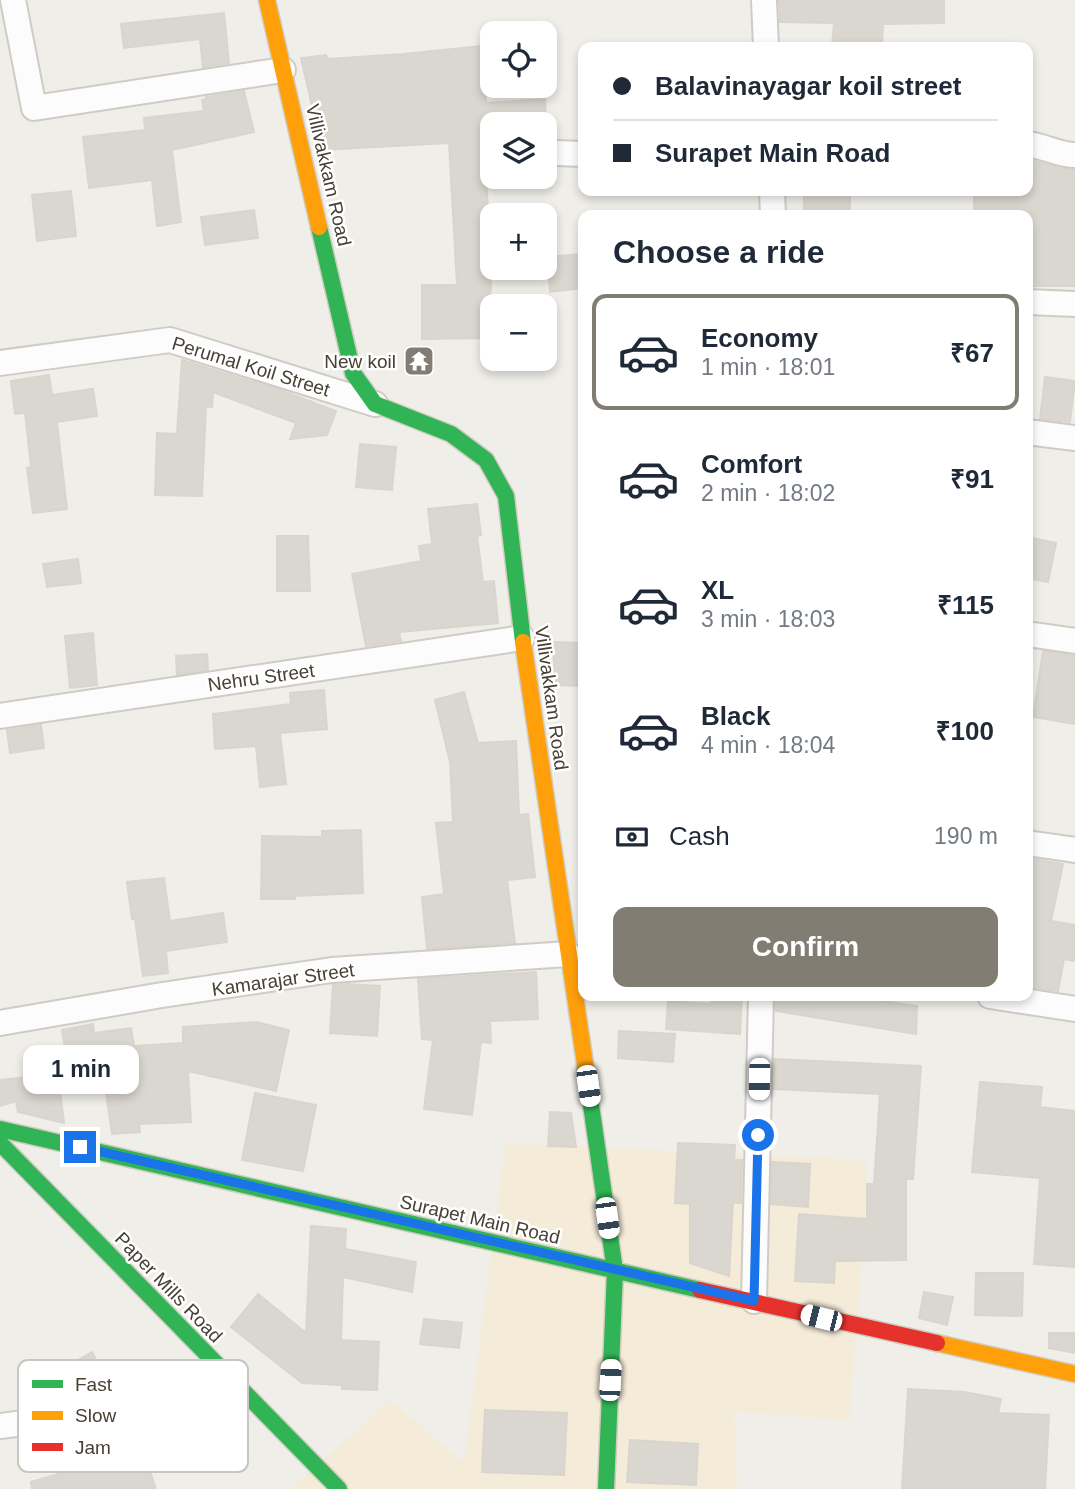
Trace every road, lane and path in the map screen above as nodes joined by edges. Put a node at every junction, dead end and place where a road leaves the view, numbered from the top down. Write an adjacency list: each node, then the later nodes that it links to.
1 (13, 0): 5 (street)
2 (268, 0): 5 (street, Villivakkam Road)
3 (764, 0): 4 (street)
4 (766, 42)
5 (283, 70): 13 (street, Villivakkam Road)
6 (1033, 145): 9 (street)
7 (557, 153): 8 (street)
8 (578, 154)
9 (1075, 155)
10 (1033, 302): 11 (street)
11 (1075, 304)
12 (0, 363): 13 (street, Perumal Koil Street)
13 (376, 404): 17 (street, Villivakkam Road)
14 (1033, 433): 15 (street)
15 (1075, 439)
16 (1033, 635): 18 (street)
17 (522, 638): 19 (street, Nehru Street); 22 (street, Villivakkam Road)
18 (1075, 641)
19 (0, 716)
20 (1033, 844): 21 (street)
21 (1075, 850)
22 (568, 954): 26 (street, Kamarajar Street); 29 (street, Villivakkam Road)
23 (761, 1001): 30 (street)
24 (1023, 1001): 25 (street)
25 (1075, 1009)
26 (0, 1023)
27 (0, 1129): 29 (street, Surapet Main Road)
28 (0, 1143): 31 (street, Paper Mills Road)
29 (615, 1271): 30 (street, Surapet Main Road); 37 (street, Villivakkam Road)
30 (754, 1301): 32 (street, Surapet Main Road)
31 (211, 1360)
32 (1075, 1374)
33 (248, 1398): 36 (street, Paper Mills Road)
34 (18, 1424): 35 (street)
35 (0, 1426)
36 (339, 1489)
37 (606, 1489)

